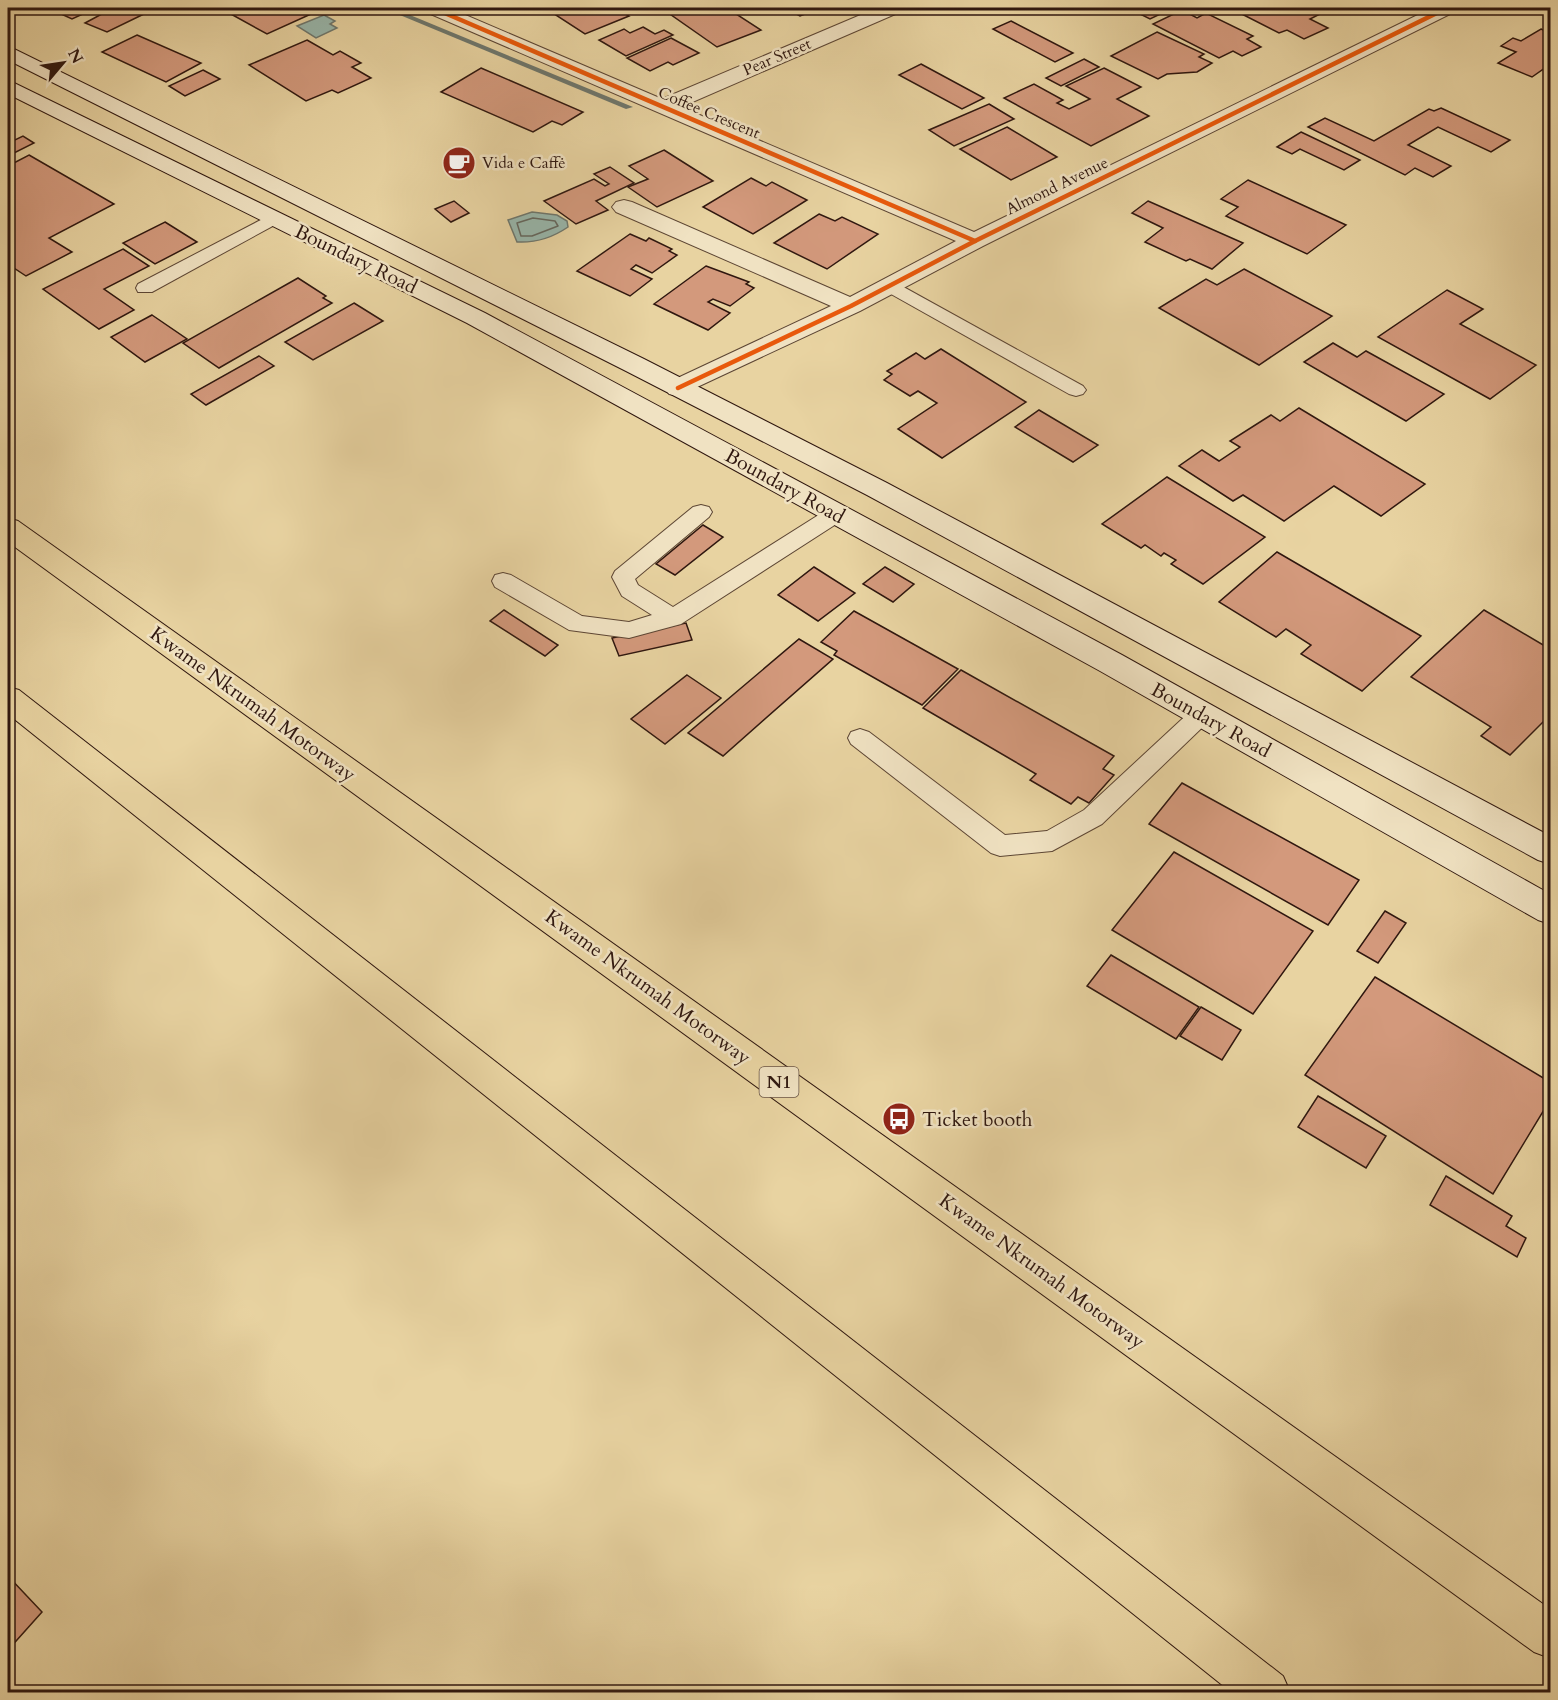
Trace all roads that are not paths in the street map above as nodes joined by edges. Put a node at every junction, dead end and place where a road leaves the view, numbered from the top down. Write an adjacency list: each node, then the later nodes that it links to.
1 (433, 8): 6 (main road, Coffee Crescent)
2 (893, 8): 6 (main road, Pear Street)
3 (1429, 10): 9 (main road, Almond Avenue)
4 (8, 52): 13 (main road, Boundary Road)
5 (8, 86): 8 (main road, Boundary Road)
6 (661, 107): 9 (main road, Coffee Crescent)
7 (624, 207): 12 (main road)
8 (274, 218): 11 (lane); 16 (main road, Boundary Road)
9 (975, 241): 10 (main road, Almond Avenue)
10 (889, 285): 12 (main road, Almond Avenue); 14 (lane)
11 (145, 288)
12 (851, 306): 13 (main road, Almond Avenue)
13 (678, 388): 23 (main road, Boundary Road)
14 (1076, 390)
15 (701, 512): 19 (lane)
16 (836, 514): 19 (lane); 21 (main road, Boundary Road)
17 (8, 528): 25 (highway, Kwame Nkrumah Motorway / N1)
18 (503, 581): 19 (lane)
19 (673, 618)
20 (8, 698): 26 (highway)
21 (1202, 714): 22 (lane); 24 (main road, Boundary Road)
22 (860, 738)
23 (1551, 851)
24 (1551, 910)
25 (1551, 1636)
26 (1267, 1692)

